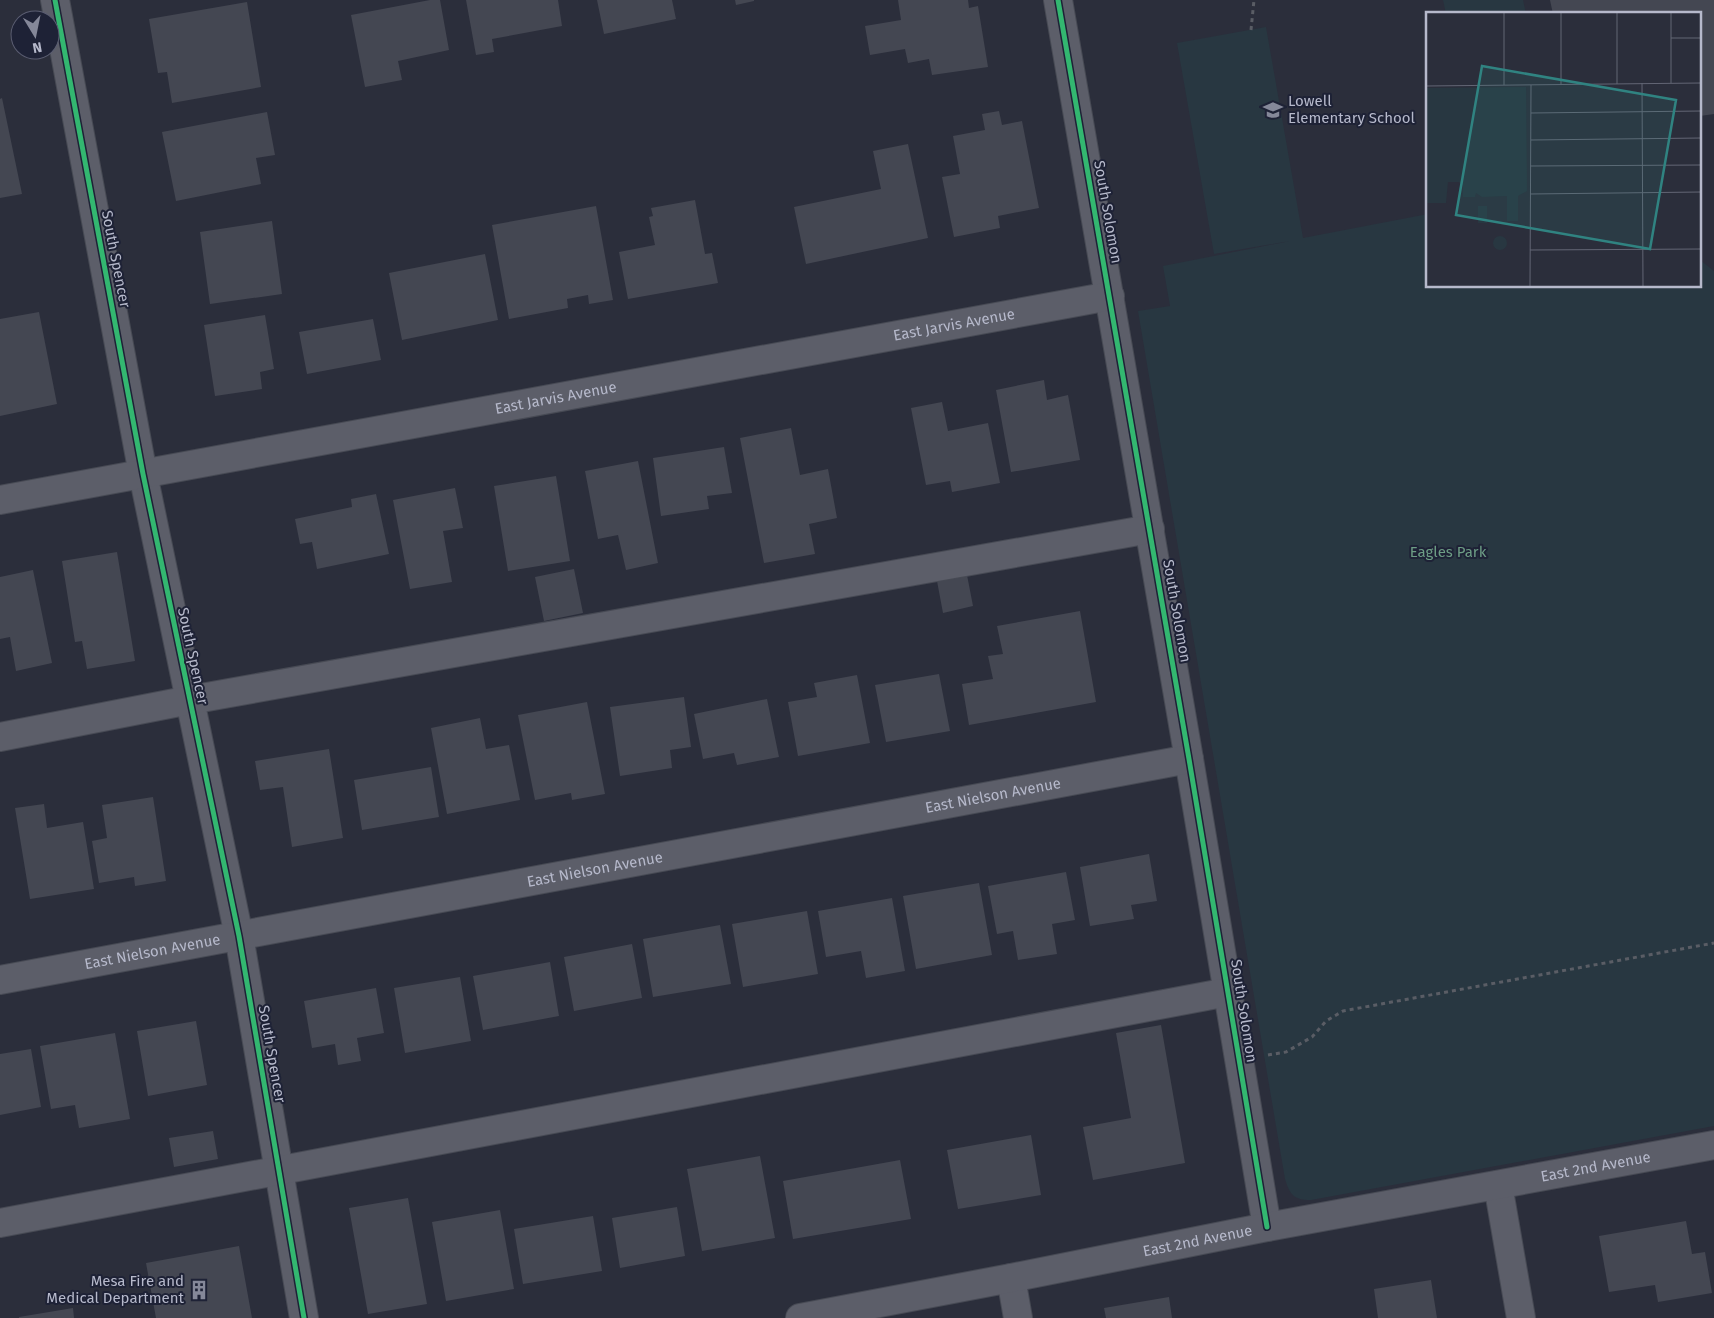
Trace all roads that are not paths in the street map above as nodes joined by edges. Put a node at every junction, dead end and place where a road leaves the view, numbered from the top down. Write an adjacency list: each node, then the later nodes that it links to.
1 (55, 0): 4 (street, South Spencer)
2 (1058, 0): 3 (street, South Solomon)
3 (1110, 296): 4 (street, East Jarvis Avenue); 6 (street, South Solomon)
4 (143, 474): 5 (street, East Jarvis Avenue); 7 (street, South Spencer)
5 (0, 500)
6 (1150, 529): 7 (street); 9 (street, South Solomon)
7 (190, 700): 8 (street); 10 (street, South Spencer)
8 (0, 737)
9 (1189, 759): 10 (street, East Nielson Avenue); 12 (street, South Solomon)
10 (239, 936): 11 (street, East Nielson Avenue); 14 (street, South Spencer)
11 (0, 980)
12 (1228, 992): 14 (street); 17 (street, South Solomon)
13 (1714, 1145): 15 (street, East 2nd Avenue)
14 (279, 1171): 16 (street); 19 (street, South Spencer)
15 (1498, 1185): 17 (street, East 2nd Avenue); 22 (street)
16 (0, 1223)
17 (1267, 1227): 18 (street, East 2nd Avenue)
18 (1011, 1278): 20 (street, East 2nd Avenue); 21 (street)
19 (304, 1318)
20 (800, 1318)
21 (1018, 1318)
22 (1521, 1318)

